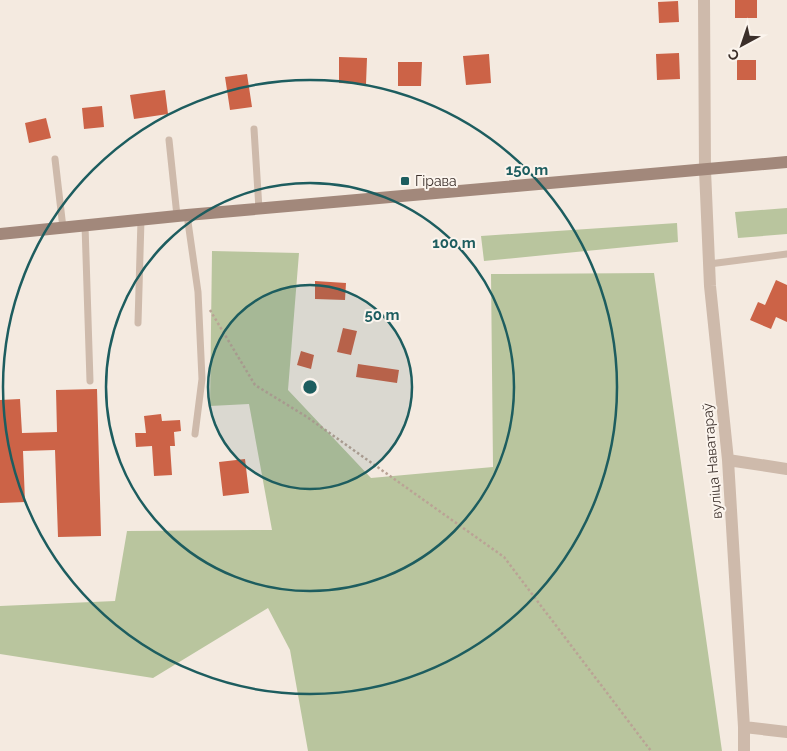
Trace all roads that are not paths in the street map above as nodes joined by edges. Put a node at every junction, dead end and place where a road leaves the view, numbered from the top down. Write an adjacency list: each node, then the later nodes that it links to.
1 (704, 0): 6 (street, вуліца Наватараў)
2 (254, 129): 7 (lane)
3 (169, 140): 8 (lane)
4 (55, 159): 11 (lane)
5 (787, 162): 6 (main road)
6 (705, 170): 7 (main road); 14 (street, вуліца Наватараў)
7 (259, 209): 8 (main road)
8 (182, 216): 9 (main road); 17 (lane)
9 (141, 220): 10 (main road); 15 (lane)
10 (85, 225): 11 (main road); 16 (lane)
11 (64, 228): 12 (main road)
12 (0, 234)
13 (787, 254): 14 (lane)
14 (709, 264): 18 (street, вуліца Наватараў)
15 (138, 323)
16 (90, 380)
17 (195, 434)
18 (728, 460): 19 (street); 20 (street, вуліца Наватараў)
19 (787, 469)
20 (744, 727): 21 (street); 22 (street, вуліца Наватараў)
21 (787, 732)
22 (744, 751)

